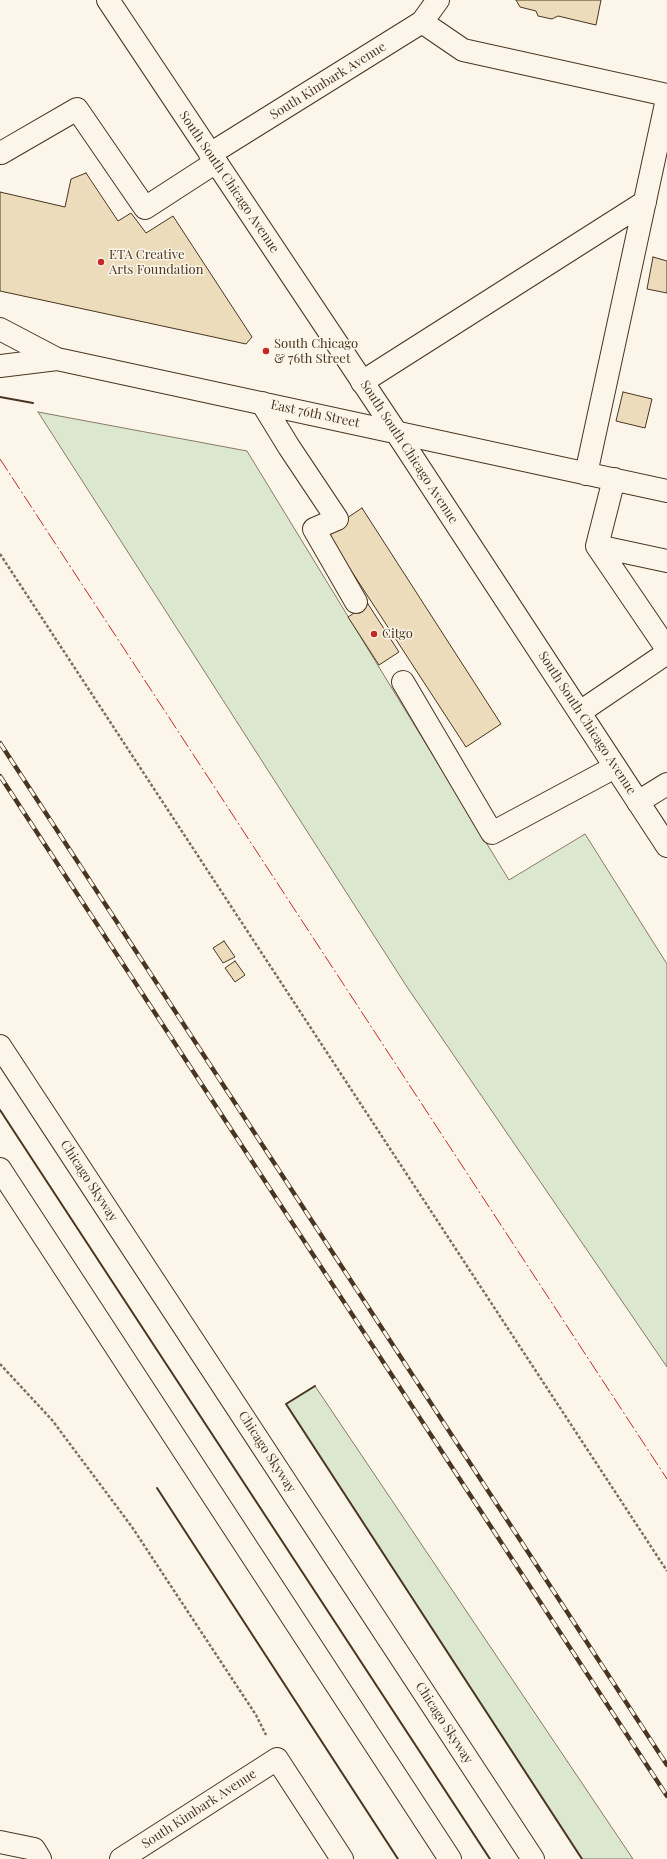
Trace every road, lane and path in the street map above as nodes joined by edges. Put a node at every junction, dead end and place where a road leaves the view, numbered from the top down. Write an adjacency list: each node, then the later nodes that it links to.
1 (108, 0): 7 (main road, South South Chicago Avenue)
2 (438, 0): 3 (main road, South Kimbark Avenue)
3 (422, 22): 4 (main road); 7 (main road, South Kimbark Avenue)
4 (667, 95)
5 (667, 100): 8 (main road)
6 (1, 153): 7 (main road, South Kimbark Avenue)
7 (213, 158): 12 (main road, South South Chicago Avenue)
8 (645, 202): 12 (main road); 15 (main road)
9 (0, 329): 10 (main road, East 76th Street)
10 (58, 359): 11 (main road, East 76th Street); 13 (main road, East 76th Street)
11 (0, 366)
12 (362, 382): 14 (main road, South South Chicago Avenue)
13 (262, 403): 14 (main road, East 76th Street); 21 (main road)
14 (396, 432): 15 (main road, East 76th Street); 25 (main road, South South Chicago Avenue)
15 (586, 474): 16 (main road, East 76th Street)
16 (614, 479): 17 (main road, East 76th Street); 18 (main road)
17 (667, 491)
18 (597, 546): 20 (main road); 22 (main road)
19 (0, 554): 33 (path)
20 (667, 561)
21 (356, 602)
22 (667, 649)
23 (667, 653): 25 (main road)
24 (403, 682): 26 (main road)
25 (580, 712): 26 (main road, South South Chicago Avenue)
26 (615, 767): 28 (main road, South South Chicago Avenue)
27 (667, 784): 28 (main road)
28 (638, 802): 29 (main road, South South Chicago Avenue)
29 (667, 846)
30 (0, 1046): 40 (main road, Chicago Skyway)
31 (0, 1169): 39 (main road)
32 (0, 1364): 34 (path)
33 (667, 1571)
34 (277, 1759): 37 (main road, South Kimbark Avenue); 38 (main road)
35 (0, 1842): 36 (main road)
36 (40, 1859)
37 (121, 1859)
38 (342, 1859)
39 (450, 1859)
40 (533, 1859)

